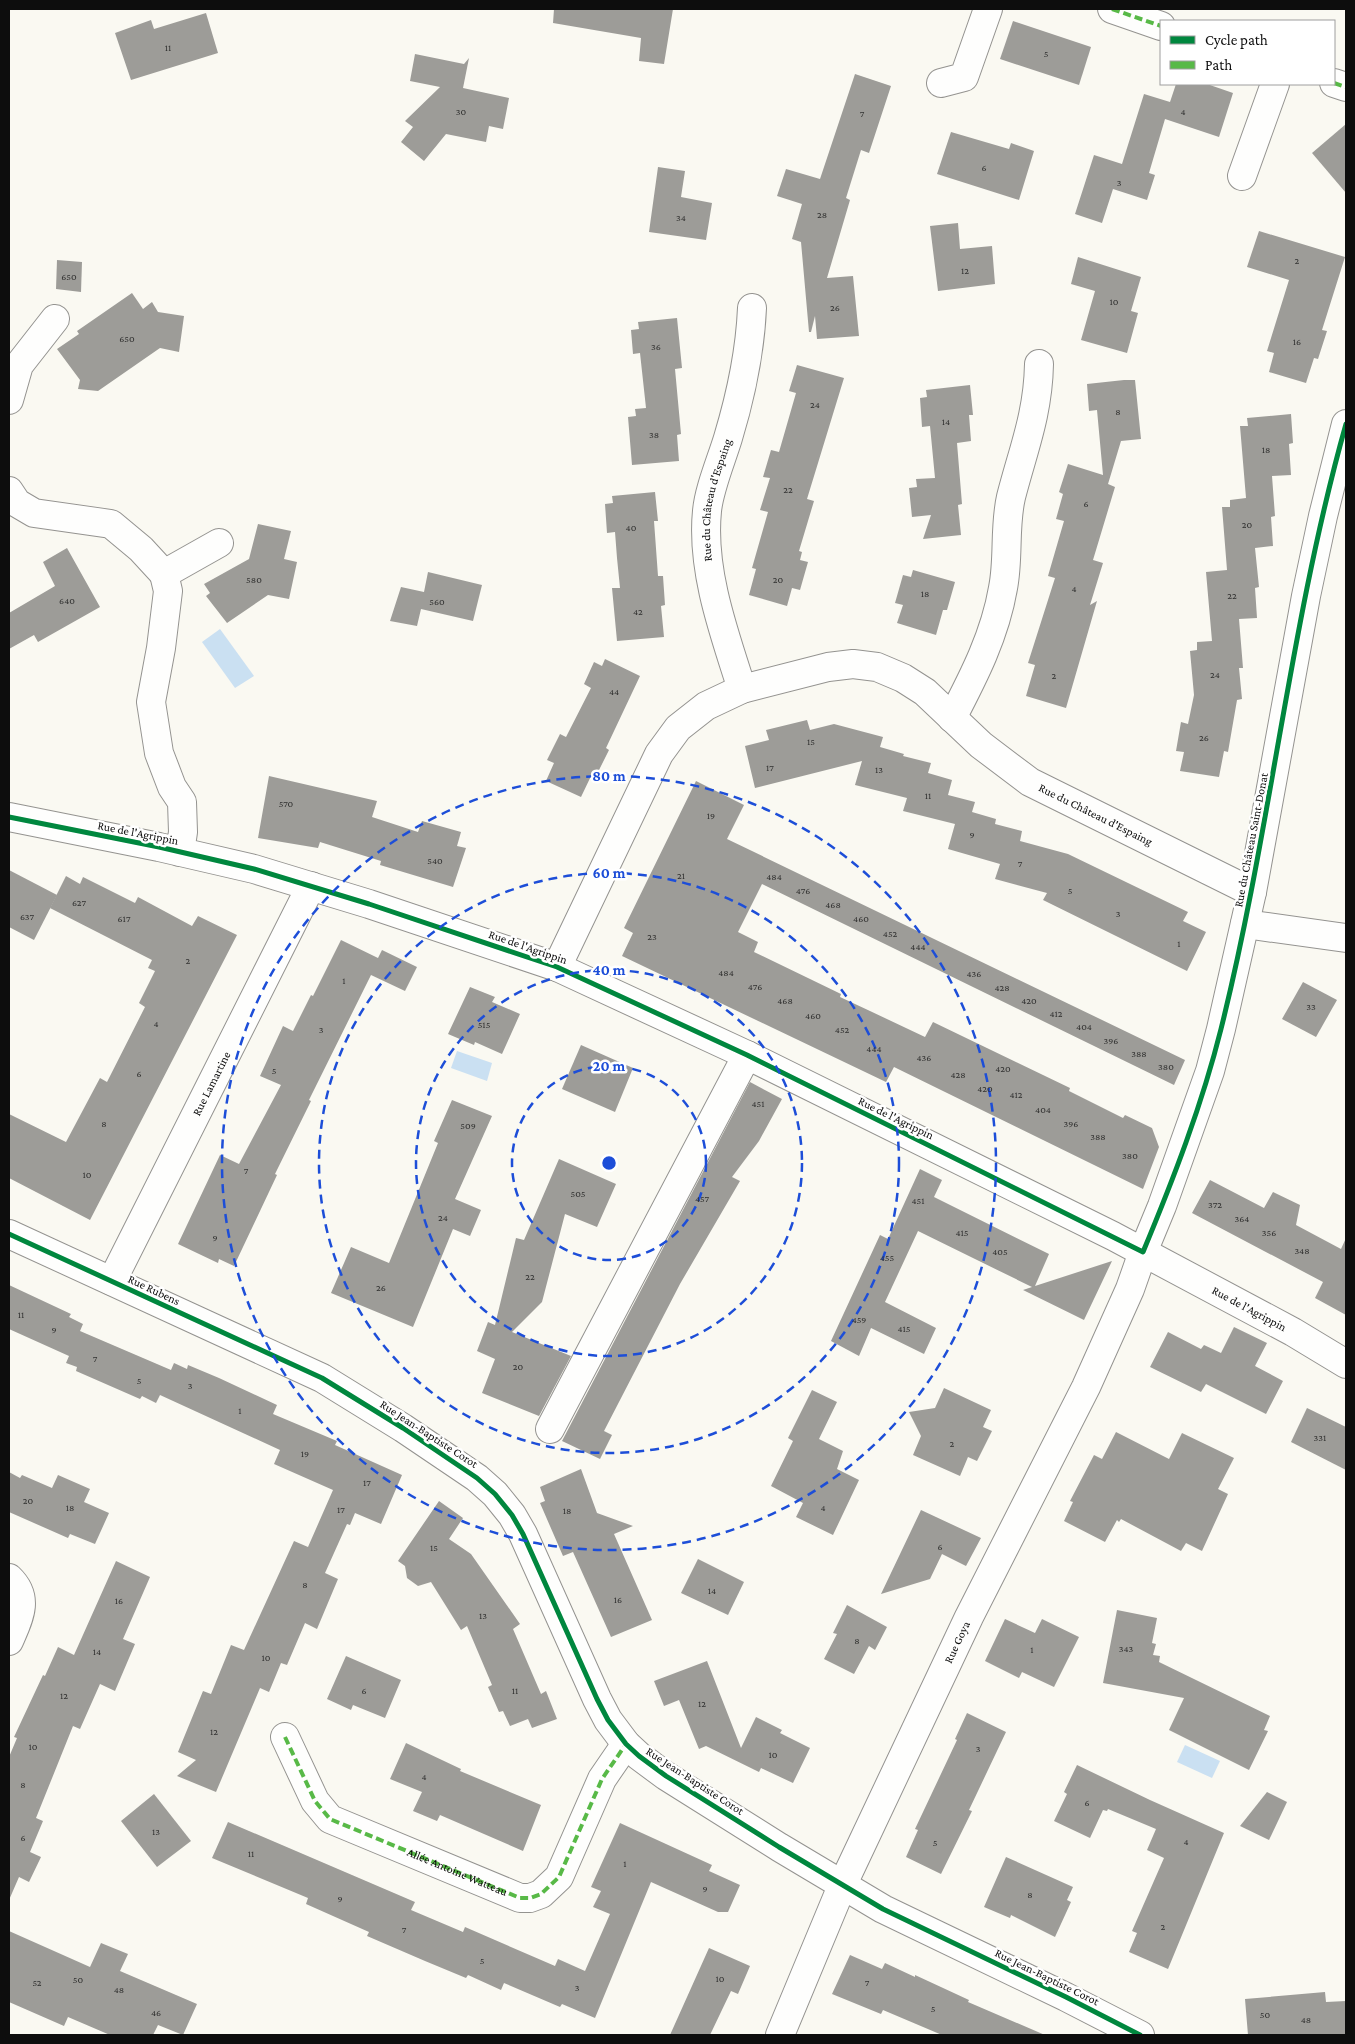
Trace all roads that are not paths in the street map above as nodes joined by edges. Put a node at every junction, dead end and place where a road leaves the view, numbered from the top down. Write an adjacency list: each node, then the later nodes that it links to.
1 (988, 9): 4 (street)
2 (1112, 9): 3 (street)
3 (1160, 26)
4 (941, 83)
5 (1275, 85): 6 (street)
6 (1242, 176)
7 (752, 308): 15 (street, Rue du Château d'Espaing)
8 (56, 319): 10 (street)
9 (1039, 364): 16 (street)
10 (9, 400)
11 (1346, 424): 20 (street, Rue du Château Saint-Donat)
12 (9, 491): 14 (street)
13 (219, 543): 14 (street)
14 (164, 574): 18 (street)
15 (742, 689): 16 (street, Rue du Château d'Espaing); 23 (street, Rue du Château d'Espaing)
16 (952, 718): 20 (street, Rue du Château d'Espaing)
17 (9, 817): 18 (street, Rue de l'Agrippin)
18 (180, 852): 19 (street, Rue de l'Agrippin)
19 (311, 886): 23 (street, Rue de l'Agrippin); 27 (street, Rue Lamartine)
20 (1252, 892): 21 (street, Rue du Château Saint-Donat)
21 (1245, 924): 22 (street); 26 (street, Rue du Château Saint-Donat)
22 (1346, 938)
23 (557, 966): 24 (street, Rue de l'Agrippin)
24 (747, 1055): 26 (street, Rue de l'Agrippin); 30 (street)
25 (9, 1234): 27 (street, Rue Rubens)
26 (1143, 1252): 29 (street, Rue de l'Agrippin); 35 (street, Rue Goya)
27 (112, 1281): 28 (street, Rue Rubens)
28 (291, 1363): 34 (street, Rue Jean-Baptiste Corot)
29 (1346, 1364)
30 (550, 1429)
31 (9, 1578): 32 (street)
32 (9, 1642)
33 (285, 1737): 34 (street, Allée Antoine Watteau)
34 (626, 1744): 35 (street, Rue Jean-Baptiste Corot)
35 (842, 1886): 36 (street, Rue Goya); 37 (street, Rue Jean-Baptiste Corot)
36 (780, 2035)
37 (1140, 2035)

